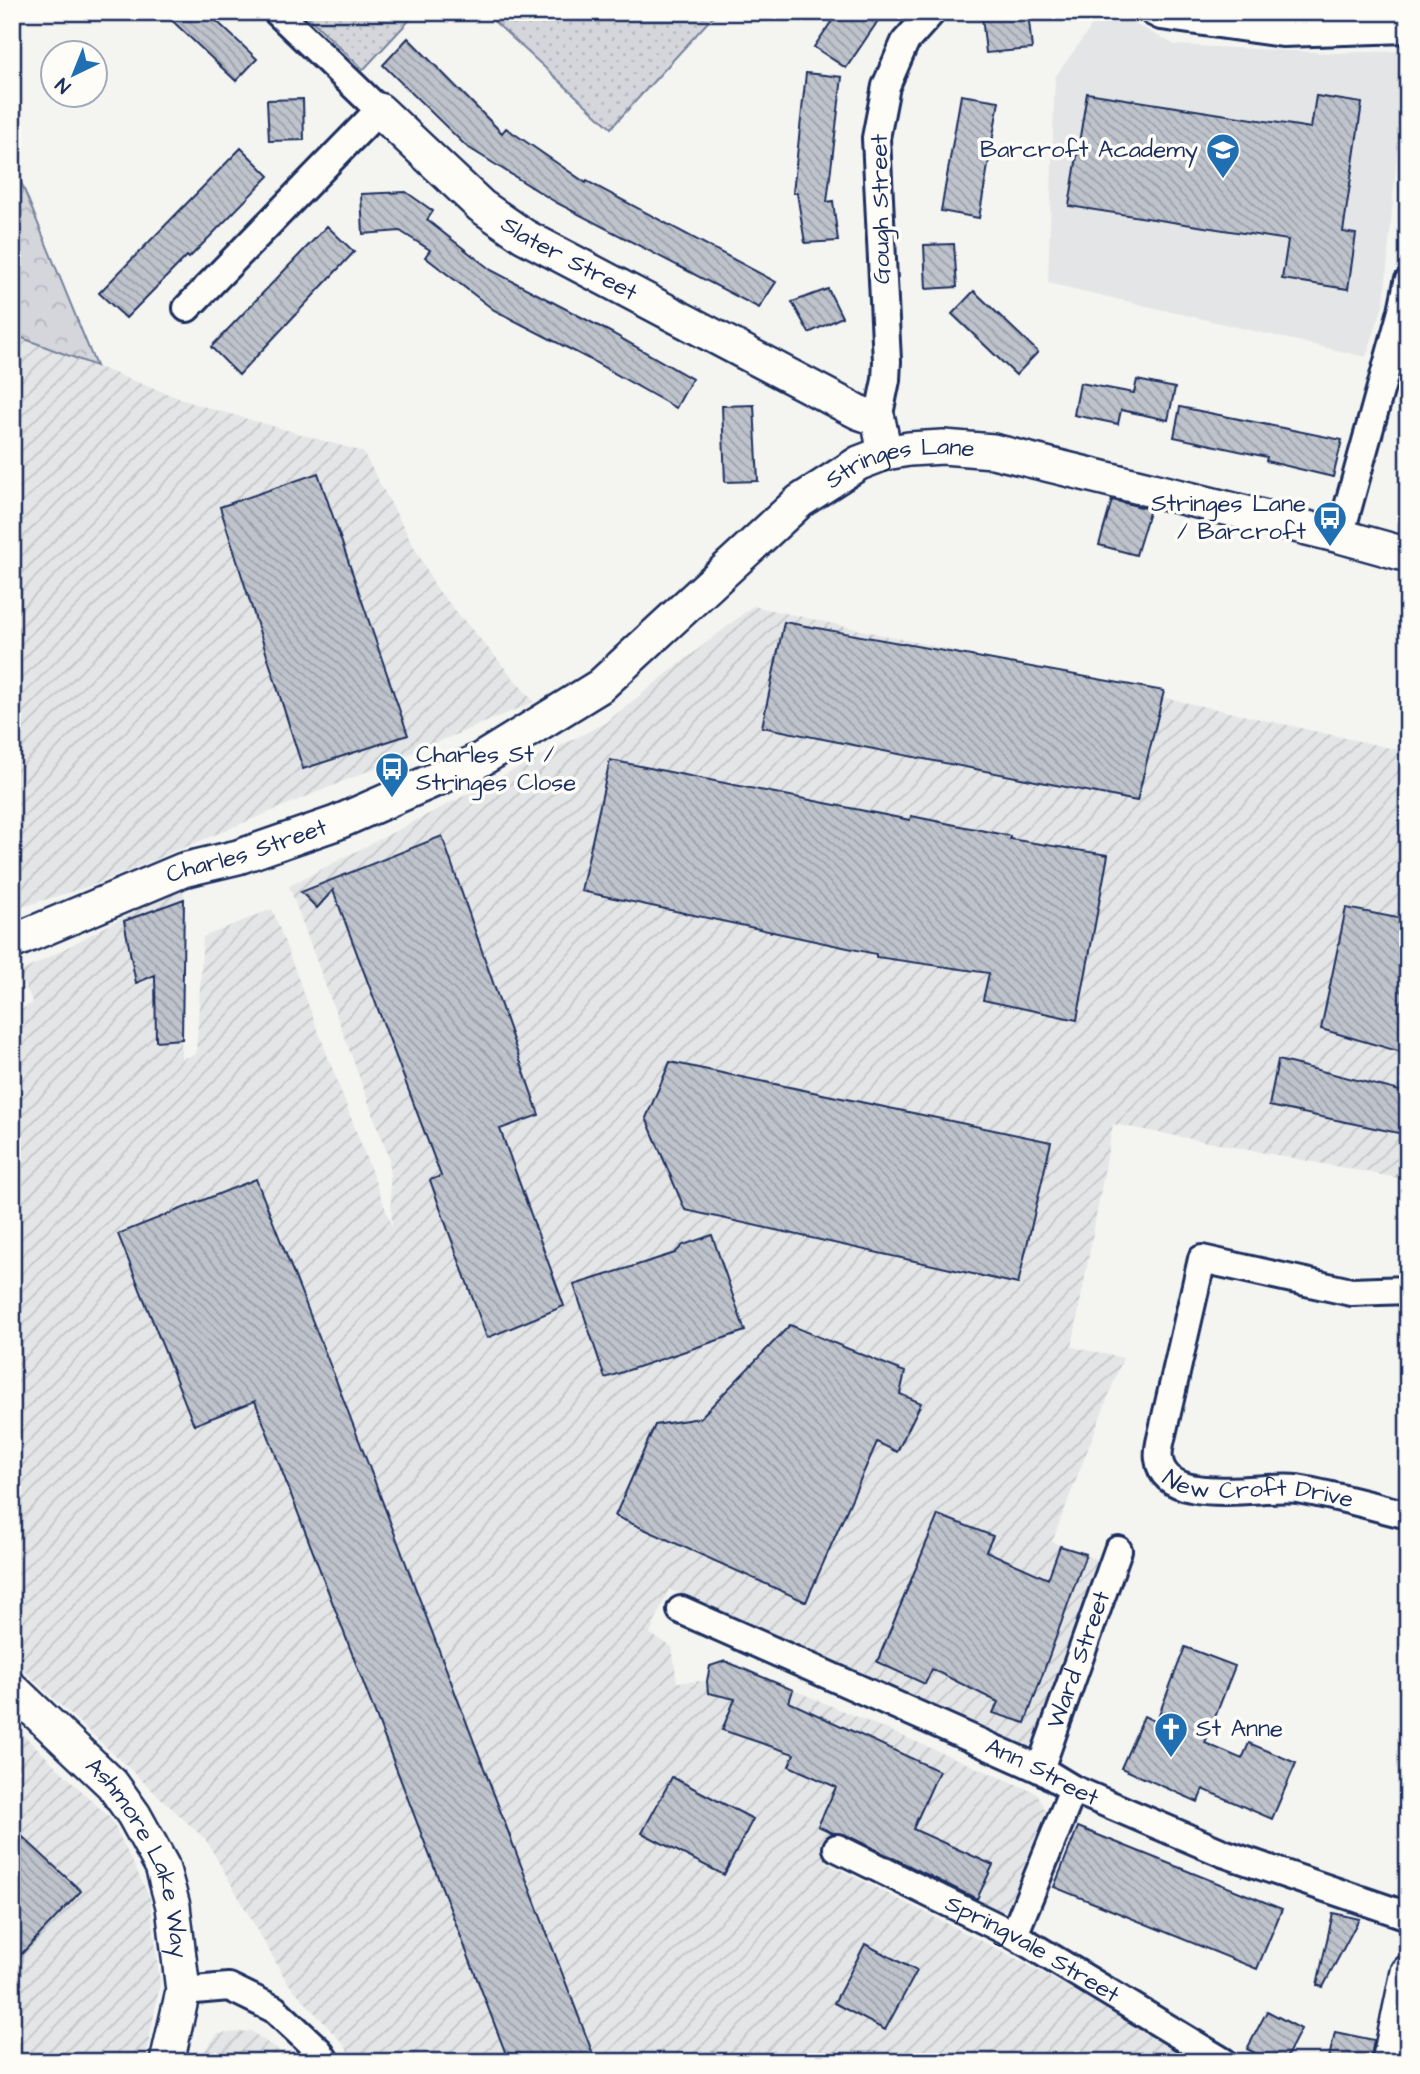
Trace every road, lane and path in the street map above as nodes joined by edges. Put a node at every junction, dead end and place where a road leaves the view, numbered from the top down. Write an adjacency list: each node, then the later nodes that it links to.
1 (277, 12): 5 (street, Slater Street)
2 (932, 12): 8 (street, Gough Street)
3 (1153, 12): 4 (street)
4 (1408, 29)
5 (379, 110): 7 (street); 8 (street, Slater Street)
6 (1408, 282): 10 (street)
7 (187, 308)
8 (878, 419): 9 (street)
9 (885, 453): 10 (street, Stringes Lane); 12 (street, Stringes Lane)
10 (1339, 536): 11 (street, Stringes Lane)
11 (1408, 555)
12 (480, 760): 13 (street, Charles Street)
13 (12, 942)
14 (1408, 1290): 15 (street, New Croft Drive)
15 (1408, 1515)
16 (1118, 1550): 19 (street, Ward Street)
17 (681, 1610): 19 (street, Ann Street)
18 (12, 1689): 25 (street, Ashmore Lake Way)
19 (1040, 1769): 20 (street, Ann Street)
20 (1073, 1789): 22 (street, Ann Street); 23 (street)
21 (836, 1848): 23 (street, Springvale Street)
22 (1408, 1916)
23 (1014, 1935): 28 (street, Springvale Street)
24 (1408, 1972): 29 (street)
25 (183, 1991): 26 (street, Ashmore Lake Way); 27 (street)
26 (167, 2062)
27 (326, 2062)
28 (1224, 2062)
29 (1389, 2062)

